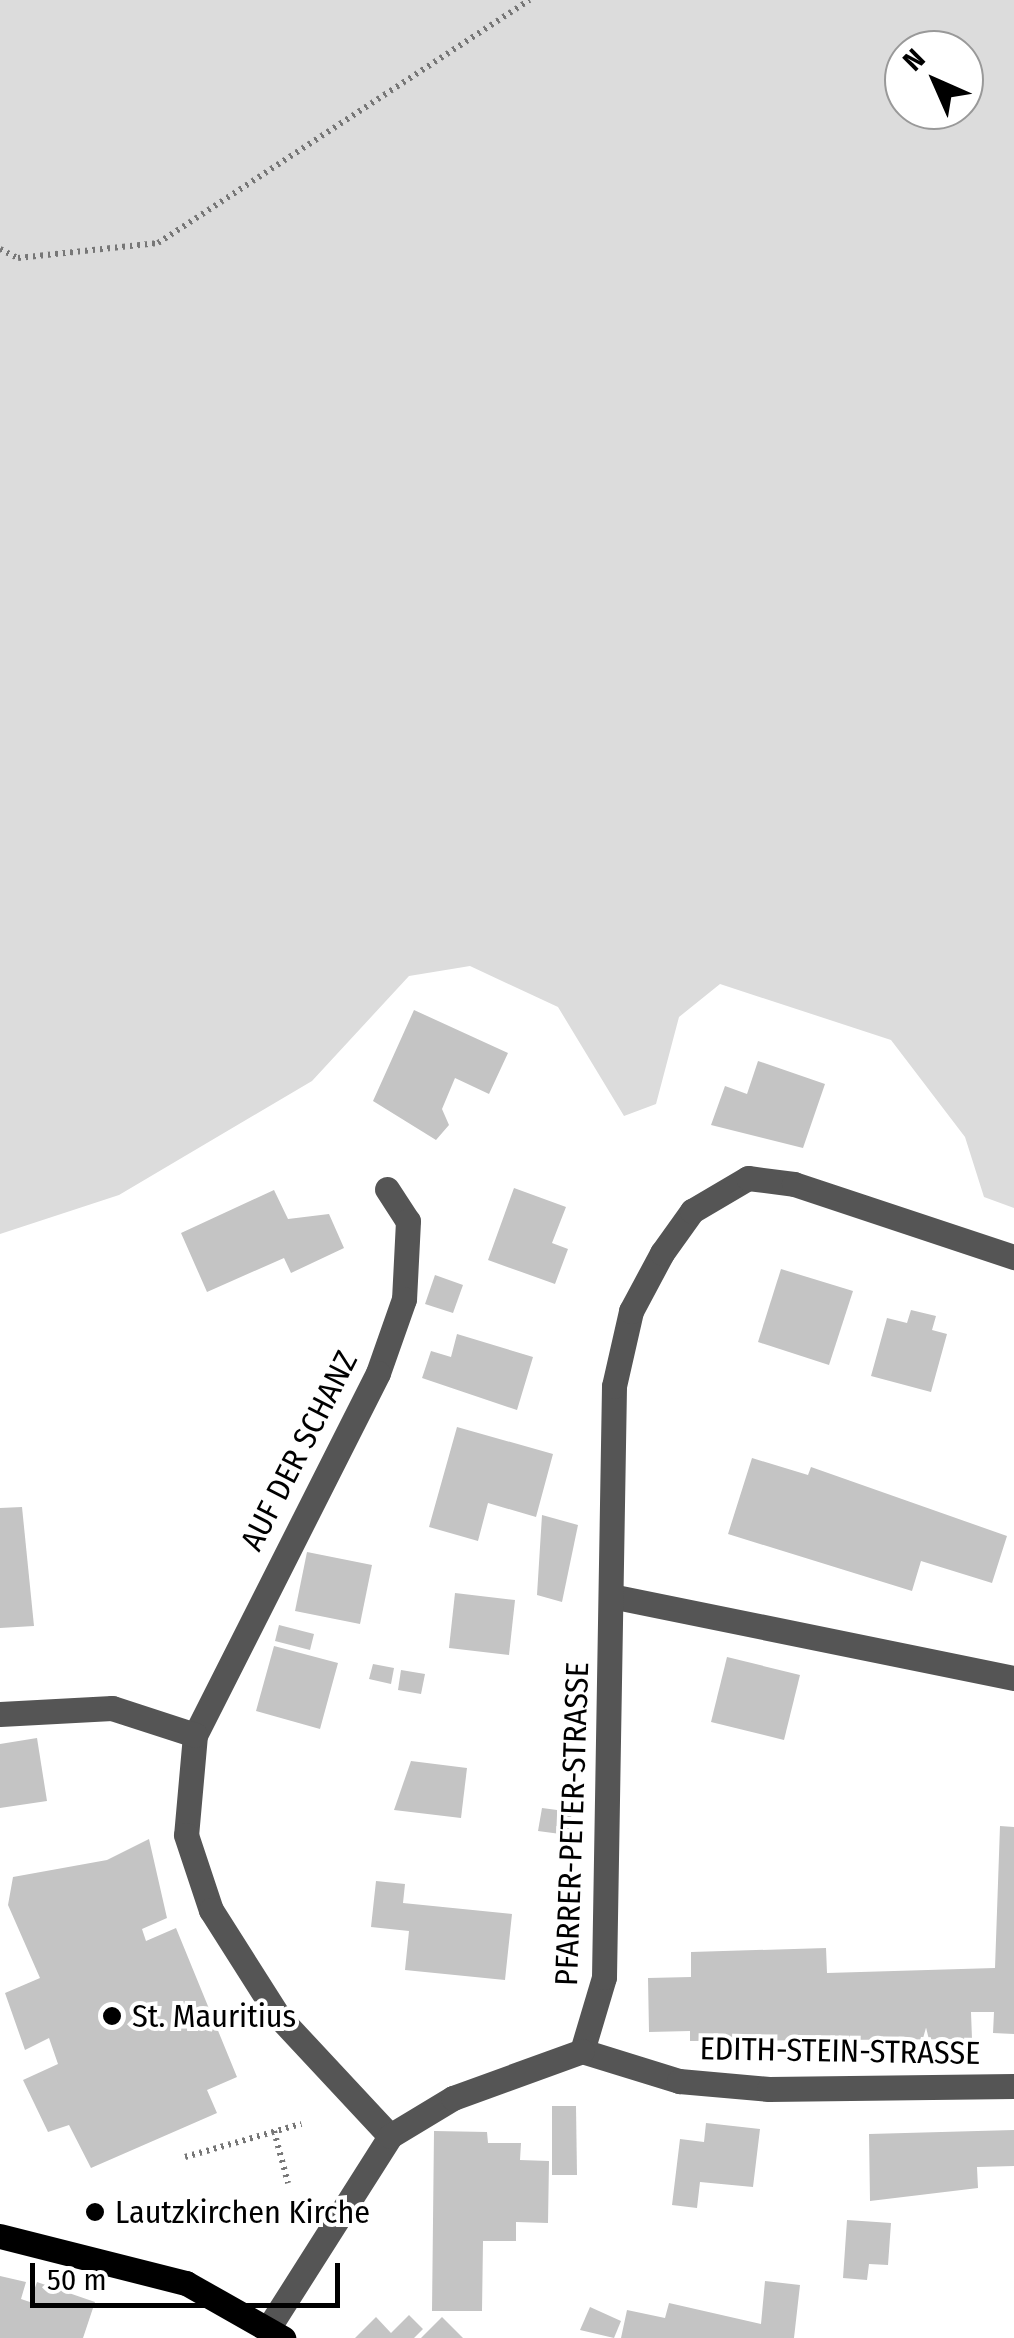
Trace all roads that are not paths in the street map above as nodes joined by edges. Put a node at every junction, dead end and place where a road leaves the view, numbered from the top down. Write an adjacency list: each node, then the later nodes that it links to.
1 (388, 1189): 6 (street, AUF DER SCHANZ)
2 (1014, 1257): 3 (street, PFARRER-PETER-STRASSE)
3 (611, 1596): 4 (street); 7 (street, PFARRER-PETER-STRASSE)
4 (1014, 1678)
5 (0, 1714): 6 (street)
6 (195, 1735): 9 (street, AUF DER SCHANZ)
7 (582, 2051): 8 (street, EDITH-STEIN-STRASSE); 9 (street)
8 (1014, 2086)
9 (390, 2136): 11 (street)
10 (0, 2236): 11 (main road)
11 (276, 2332)

